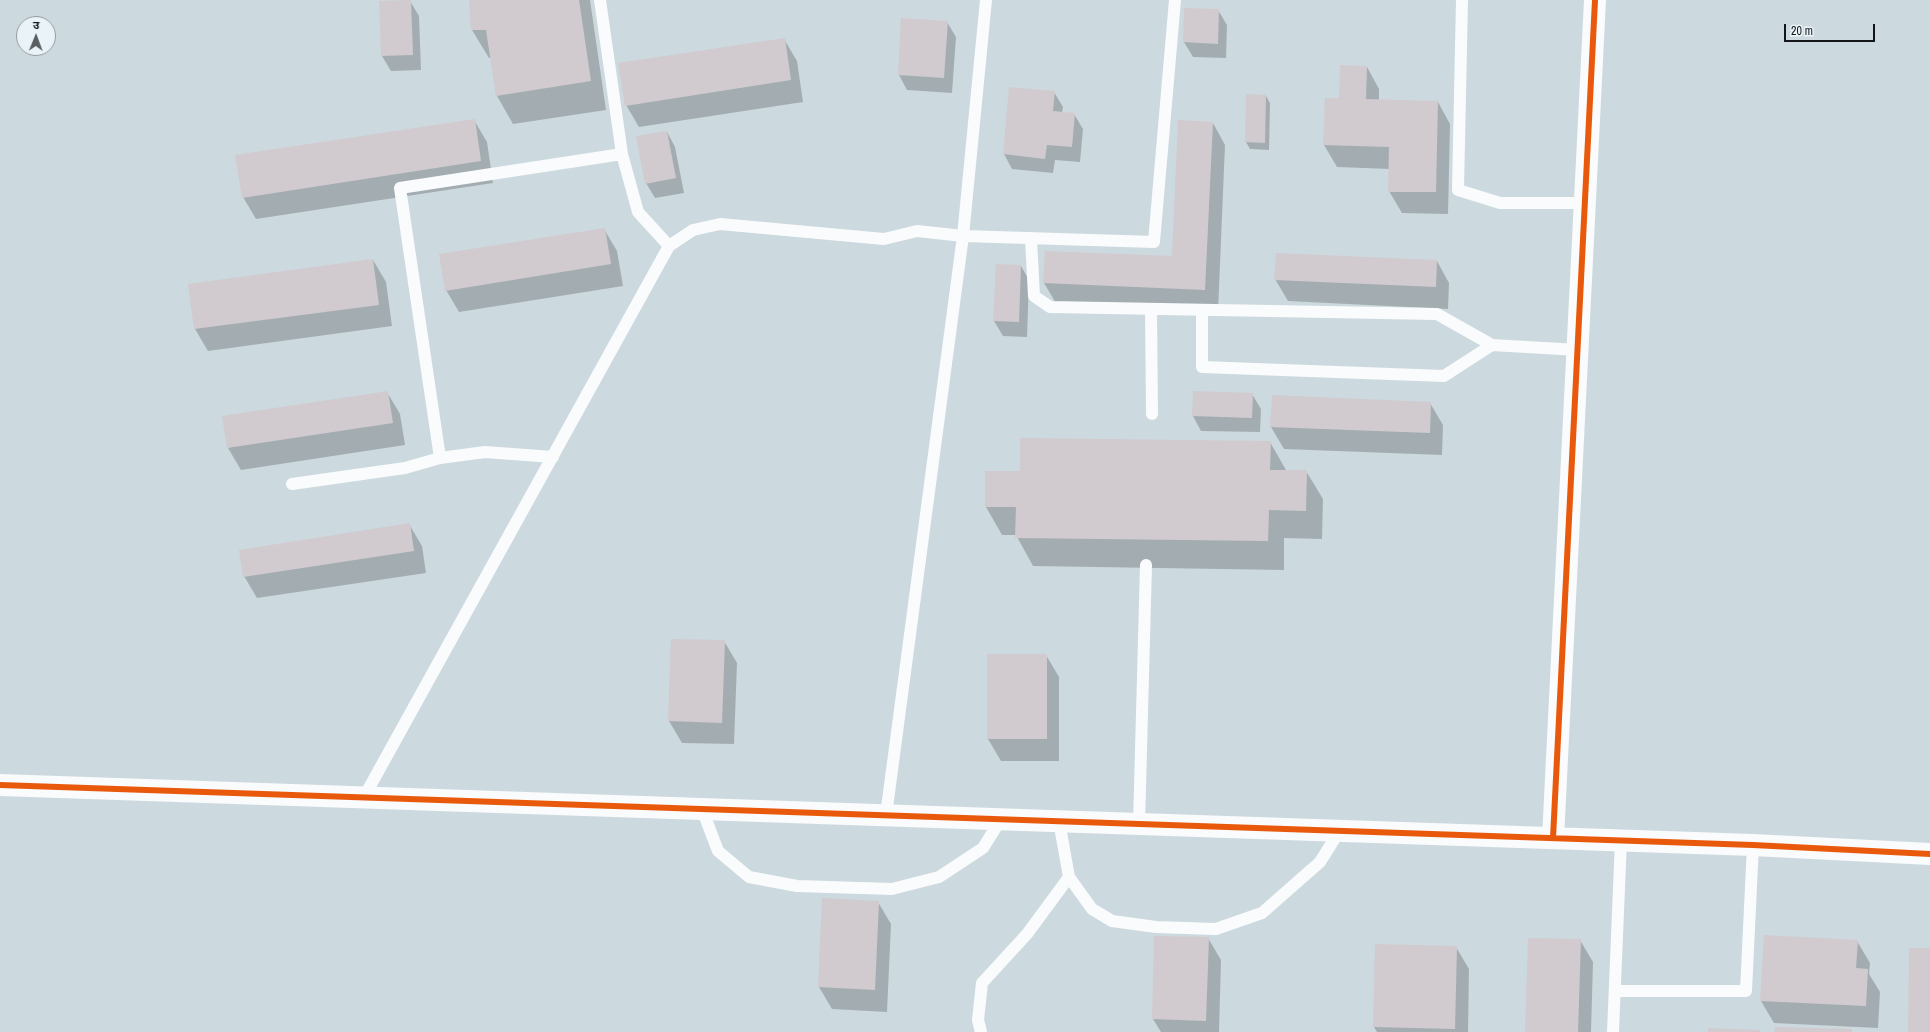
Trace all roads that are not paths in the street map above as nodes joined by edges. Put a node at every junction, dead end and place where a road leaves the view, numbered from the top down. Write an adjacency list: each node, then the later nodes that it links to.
1 (600, 0): 6 (lane)
2 (986, 0): 8 (lane)
3 (1175, 0): 9 (lane)
4 (1462, 0): 7 (lane)
5 (1596, 0): 7 (street)
6 (622, 154): 10 (lane); 17 (lane)
7 (1585, 203): 14 (street)
8 (963, 236): 9 (lane); 10 (lane); 23 (lane)
9 (1031, 239): 11 (lane)
10 (669, 246): 16 (lane)
11 (1152, 309): 12 (lane); 15 (lane)
12 (1202, 310): 13 (lane); 13 (lane)
13 (1492, 345): 14 (lane)
14 (1578, 350): 28 (street)
15 (1152, 414)
16 (553, 457): 17 (lane); 21 (lane)
17 (440, 458): 18 (lane)
18 (292, 484)
19 (1146, 565): 26 (lane)
20 (0, 785): 21 (street)
21 (364, 797): 22 (street)
22 (702, 809): 23 (street); 24 (lane)
23 (886, 815): 24 (street)
24 (1001, 819): 25 (street)
25 (1059, 821): 26 (street); 32 (lane)
26 (1139, 824): 27 (street)
27 (1340, 830): 28 (street); 32 (lane)
28 (1553, 838): 29 (street)
29 (1621, 840): 30 (street); 33 (lane)
30 (1753, 845): 31 (street); 33 (lane)
31 (1930, 854)
32 (1069, 877): 34 (lane)
33 (1615, 991): 35 (lane)
34 (981, 1032)
35 (1613, 1032)

